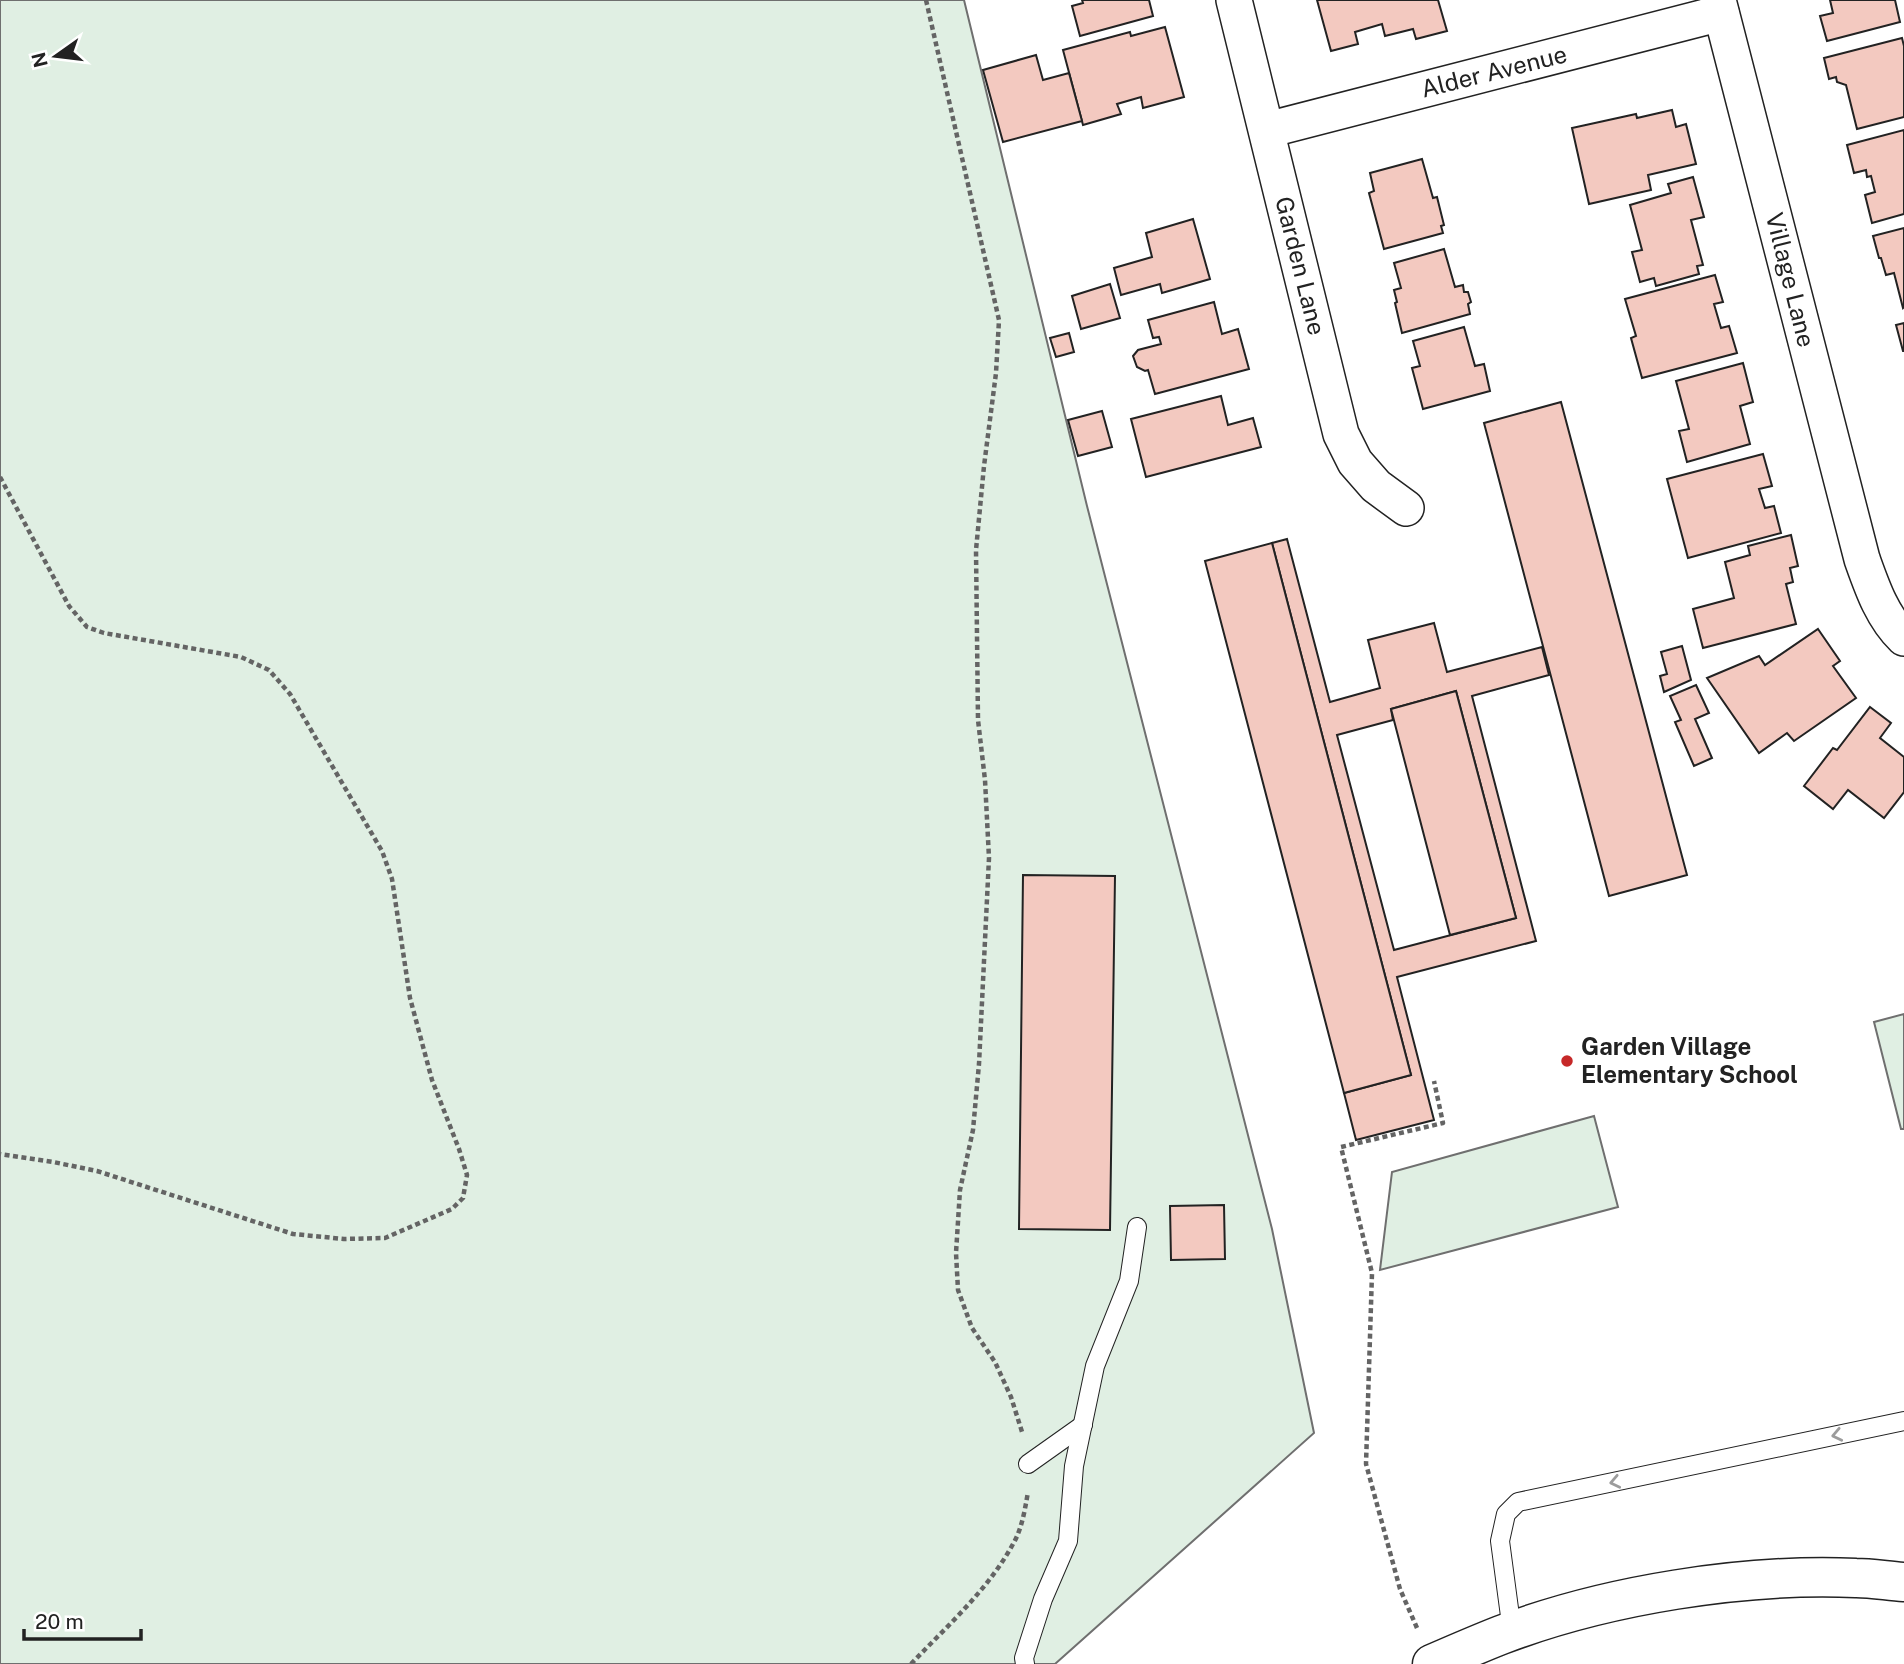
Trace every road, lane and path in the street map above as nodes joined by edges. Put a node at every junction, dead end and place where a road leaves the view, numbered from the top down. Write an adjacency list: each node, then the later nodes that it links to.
1 (926, 0): 13 (path)
2 (1234, 0): 4 (street, Garden Lane)
3 (1720, 6): 4 (street, Alder Avenue); 7 (street, Village Lane)
4 (1267, 130): 6 (street, Garden Lane)
5 (0, 477): 9 (path)
6 (1406, 508)
7 (1904, 638)
8 (1434, 1081): 18 (path)
9 (0, 1154)
10 (1137, 1227): 12 (lane)
11 (1904, 1421): 15 (lane, one-way to 15)
12 (1083, 1425): 13 (lane); 17 (lane)
13 (1028, 1464): 16 (path)
14 (1904, 1582): 15 (street)
15 (1512, 1631): 18 (street)
16 (911, 1664)
17 (1025, 1664)
18 (1432, 1664)

